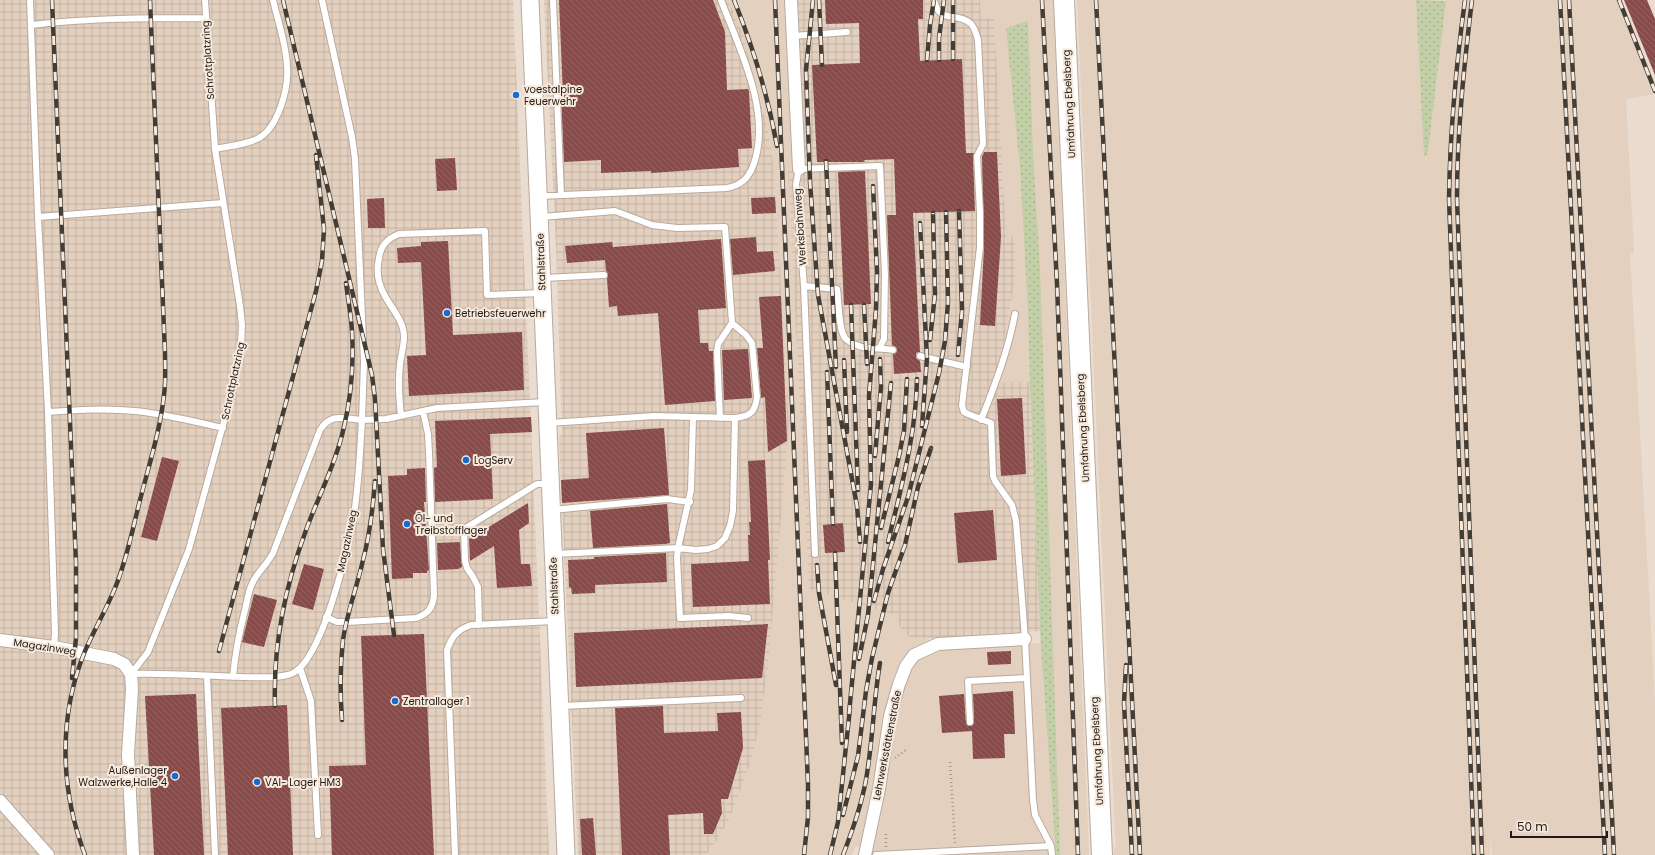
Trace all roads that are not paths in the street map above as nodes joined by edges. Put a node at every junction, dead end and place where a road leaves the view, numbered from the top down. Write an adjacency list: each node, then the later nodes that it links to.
1 (30, 0): 12 (lane)
2 (205, 0): 11 (lane, Schrottplatzring)
3 (273, 0): 15 (lane)
4 (322, 0): 38 (lane, Magazinweg)
5 (530, 0): 18 (street, Stahlstraße)
6 (553, 0): 17 (lane)
7 (721, 0): 17 (lane)
8 (792, 0): 14 (street, Werksbahnweg)
9 (934, 0): 30 (lane)
10 (1064, 0): 75 (main road, Umfahrung Ebelsberg)
11 (205, 18): 12 (lane); 15 (lane, Schrottplatzring)
12 (31, 25): 20 (lane)
13 (847, 32): 14 (lane)
14 (793, 36): 16 (street, Werksbahnweg)
15 (215, 149): 19 (lane, Schrottplatzring)
16 (799, 169): 24 (lane, Werksbahnweg); 27 (lane)
17 (561, 195): 18 (lane)
18 (538, 196): 21 (street, Stahlstraße)
19 (223, 203): 20 (lane); 41 (lane, Schrottplatzring)
20 (38, 217): 33 (lane)
21 (539, 217): 23 (street, Stahlstraße); 26 (lane)
22 (604, 275): 23 (lane)
23 (542, 286): 31 (street, Stahlstraße); 34 (lane)
24 (804, 286): 27 (lane); 47 (lane, Werksbahnweg)
25 (1015, 314): 39 (lane)
26 (732, 323): 36 (lane); 37 (lane)
27 (880, 347): 28 (lane)
28 (893, 350)
29 (920, 356): 30 (lane)
30 (967, 367): 39 (lane)
31 (546, 402): 32 (lane); 40 (street, Stahlstraße)
32 (424, 411): 34 (lane); 48 (lane)
33 (48, 412): 41 (lane); 54 (lane)
34 (401, 416): 38 (lane)
35 (693, 417): 36 (lane); 40 (lane); 43 (lane)
36 (720, 418): 37 (lane)
37 (735, 418): 45 (lane)
38 (362, 420): 48 (lane, Magazinweg); 58 (lane)
39 (981, 420): 52 (lane)
40 (547, 423): 42 (street, Stahlstraße)
41 (222, 428): 56 (lane, Schrottplatzring)
42 (550, 484): 44 (street, Stahlstraße); 51 (lane)
43 (690, 502): 44 (lane); 45 (lane)
44 (551, 510): 46 (street, Stahlstraße)
45 (678, 548): 46 (lane); 49 (lane)
46 (553, 554): 50 (street, Stahlstraße)
47 (815, 554)
48 (326, 617): 55 (lane, Magazinweg)
49 (748, 618)
50 (555, 620): 51 (lane, Stahlstraße); 61 (street, Stahlstraße)
51 (480, 625): 70 (lane, Stahlstraße)
52 (1025, 639): 59 (lane); 72 (street, Lehrwerkstättenstraße)
53 (0, 640): 54 (street, Magazinweg)
54 (54, 646): 56 (street, Magazinweg)
55 (300, 668): 58 (lane); 64 (lane)
56 (131, 674): 57 (lane); 68 (street)
57 (207, 676): 58 (lane); 69 (lane)
58 (233, 677)
59 (1027, 678): 62 (lane); 65 (lane)
60 (741, 698): 61 (lane)
61 (559, 706): 71 (street, Stahlstraße)
62 (970, 722)
63 (0, 801): 67 (street)
64 (318, 836)
65 (1051, 846): 66 (lane); 74 (lane)
66 (936, 853): 73 (lane)
67 (48, 855)
68 (133, 855)
69 (215, 855)
70 (455, 855)
71 (566, 855)
72 (865, 855)
73 (876, 855)
74 (1052, 855)
75 (1102, 855)

